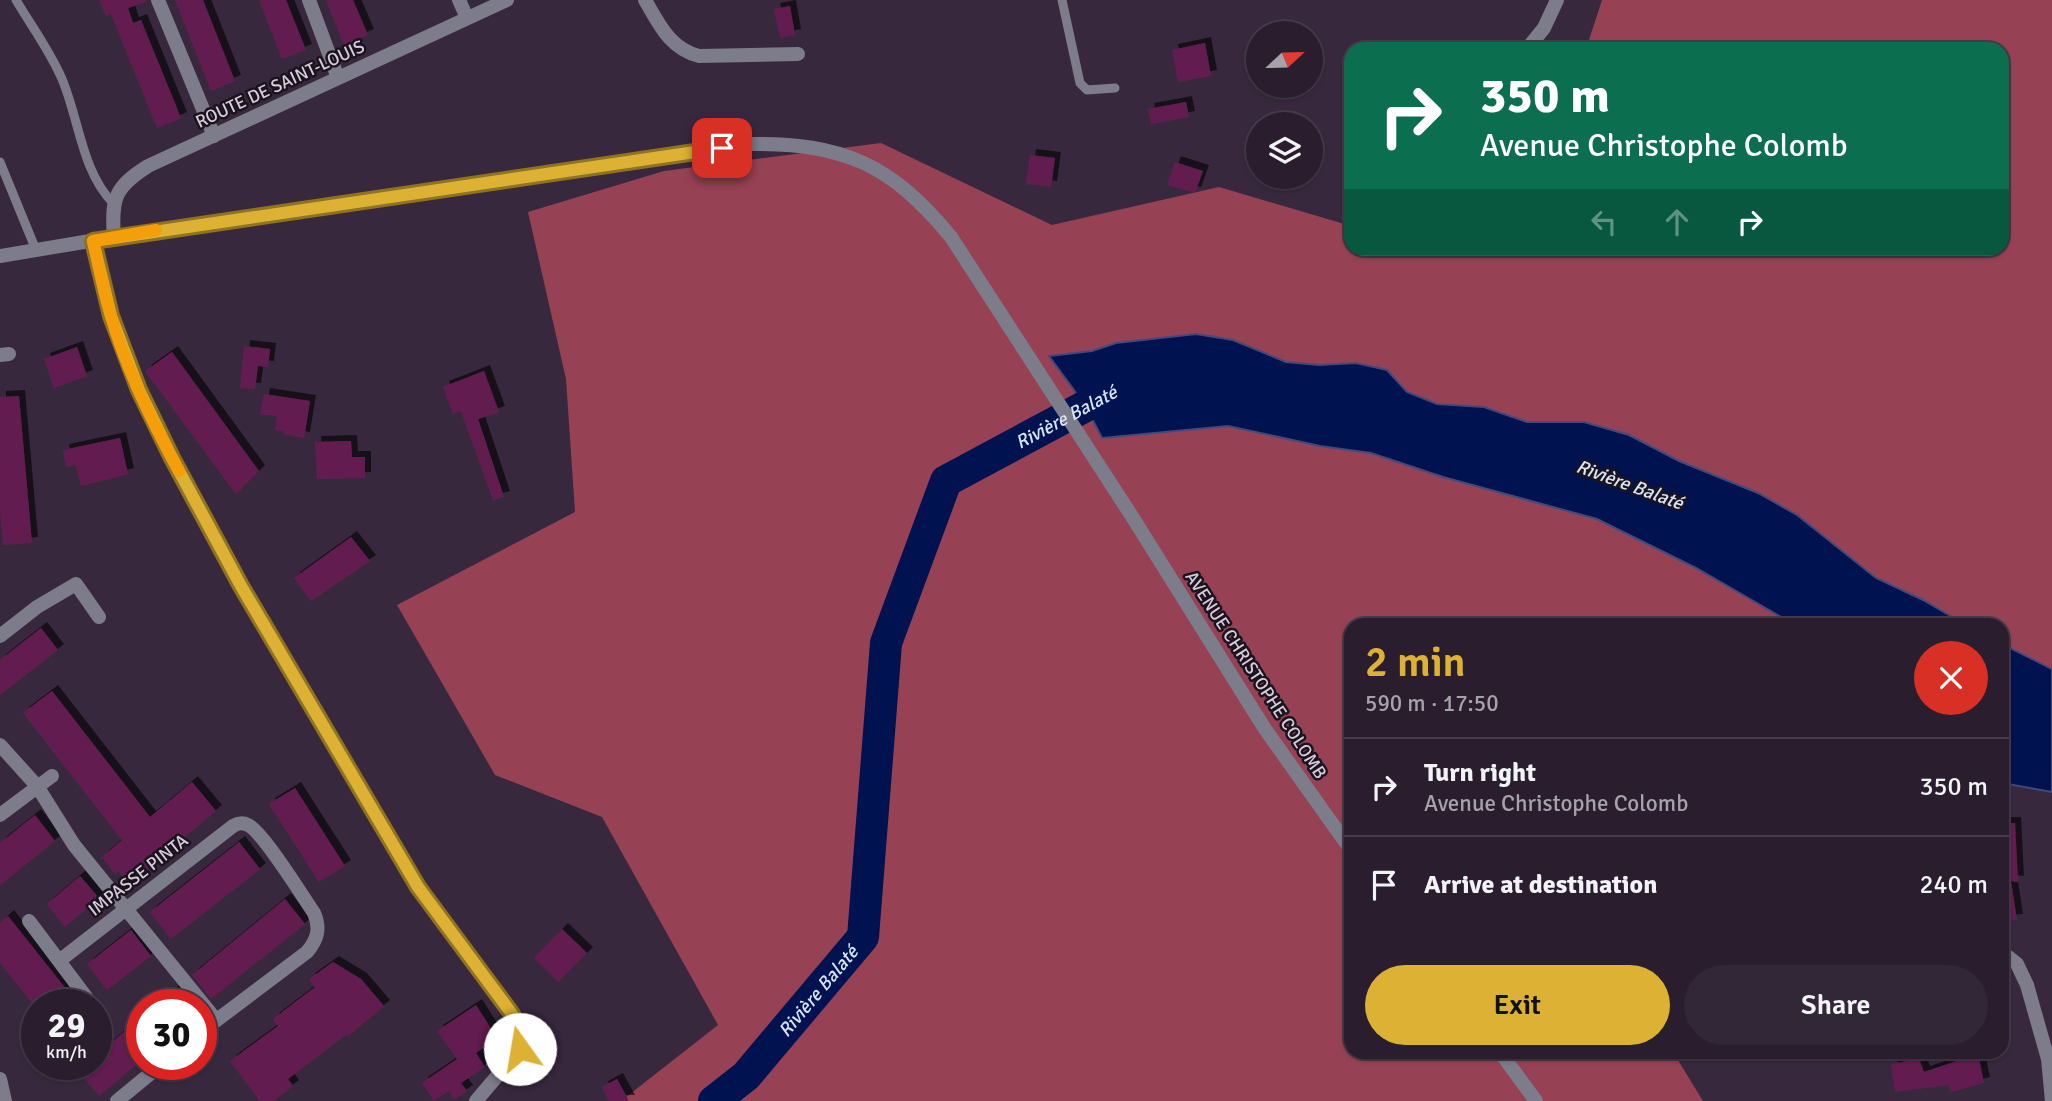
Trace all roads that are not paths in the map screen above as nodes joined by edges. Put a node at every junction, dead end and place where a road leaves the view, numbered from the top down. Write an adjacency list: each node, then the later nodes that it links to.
1 (16, 0): 16 (lane)
2 (158, 0): 14 (street)
3 (309, 0): 12 (street)
4 (459, 0): 9 (street)
5 (507, 0): 9 (street, ROUTE DE SAINT-LOUIS)
6 (645, 0): 11 (street)
7 (1062, 0): 13 (lane)
8 (1557, 0): 10 (street)
9 (467, 18): 12 (street, ROUTE DE SAINT-LOUIS)
10 (1533, 42)
11 (798, 54)
12 (338, 78): 14 (street, ROUTE DE SAINT-LOUIS)
13 (1115, 88)
14 (214, 136): 16 (street, ROUTE DE SAINT-LOUIS)
15 (0, 162): 19 (lane)
16 (113, 203): 17 (street)
17 (114, 237): 18 (street); 27 (street, AVENUE CHRISTOPHE COLOMB)
18 (93, 241): 19 (street); 40 (street)
19 (36, 250): 20 (street)
20 (0, 256)
21 (99, 618): 22 (street)
22 (0, 635)
23 (0, 746): 25 (street)
24 (52, 776): 25 (street)
25 (37, 786): 26 (street); 28 (street)
26 (0, 815)
27 (1344, 840)
28 (125, 908): 31 (street, IMPASSE PINTA); 33 (street); 34 (street, IMPASSE PINTA)
29 (29, 920): 31 (street)
30 (2009, 958): 42 (street)
31 (60, 961): 32 (street)
32 (80, 989)
33 (191, 989)
34 (217, 1019)
35 (1505, 1059): 41 (street)
36 (0, 1079): 38 (street)
37 (143, 1080): 39 (street)
38 (5, 1101)
39 (117, 1101)
40 (476, 1101)
41 (1536, 1101)
42 (2052, 1101)

